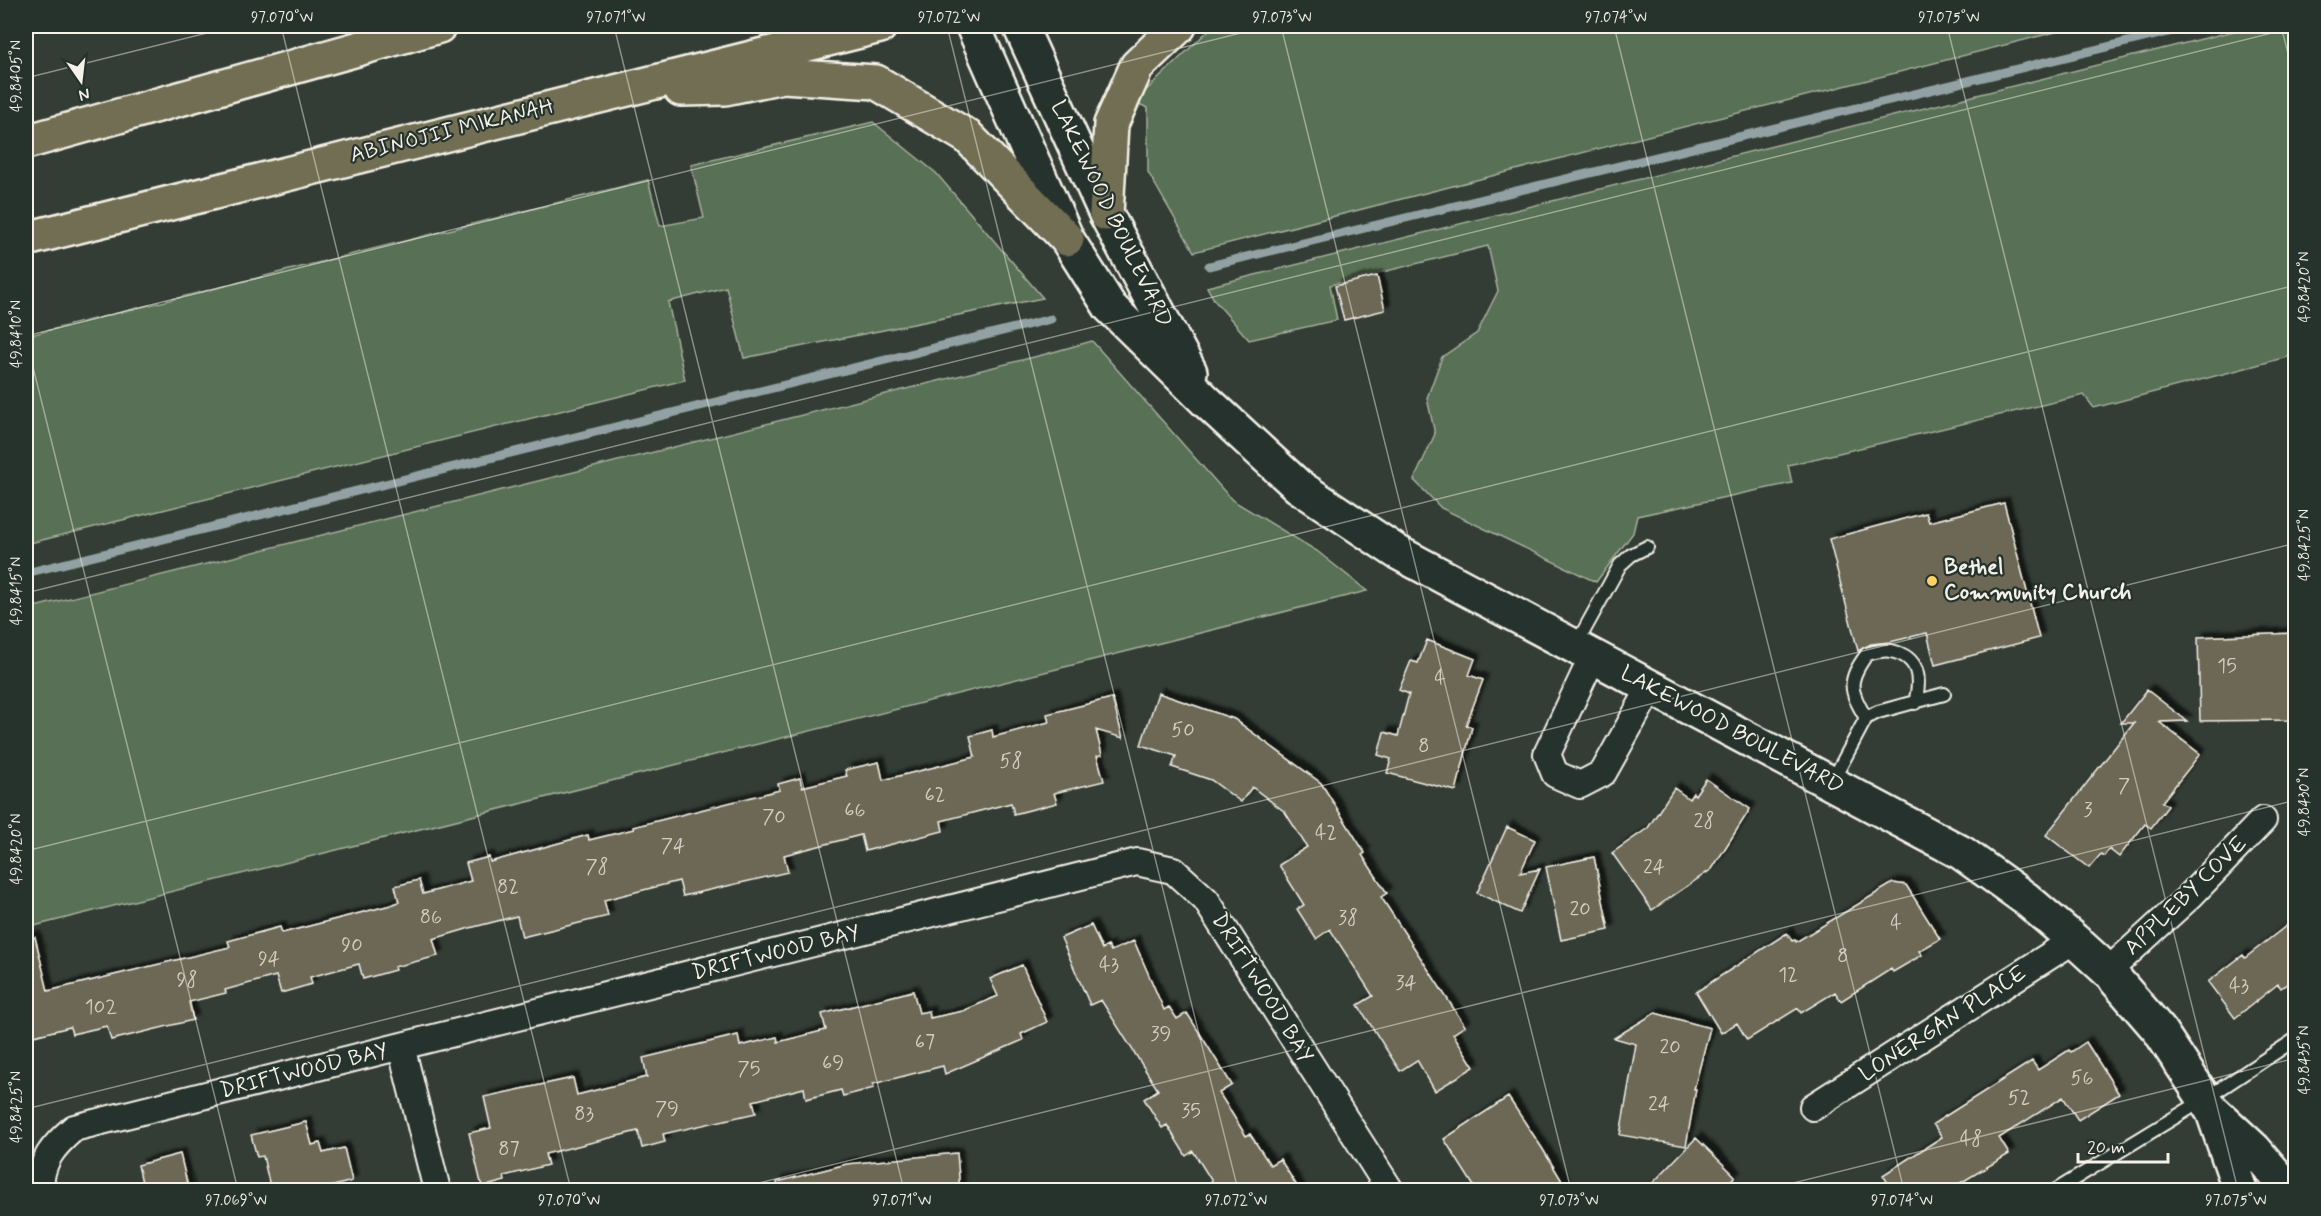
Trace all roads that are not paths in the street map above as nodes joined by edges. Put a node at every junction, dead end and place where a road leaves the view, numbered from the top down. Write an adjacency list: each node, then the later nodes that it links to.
1 (439, 26): 7 (main road)
2 (880, 26): 6 (main road, ABINOJII MIKANAH)
3 (972, 26): 10 (street, LAKEWOOD BOULEVARD)
4 (1020, 26): 8 (street, LAKEWOOD BOULEVARD)
5 (1179, 26): 8 (main road)
6 (613, 92): 9 (main road, ABINOJII MIKANAH); 10 (main road)
7 (26, 142)
8 (1106, 214): 11 (street, LAKEWOOD BOULEVARD)
9 (26, 239)
10 (1067, 239): 11 (street, LAKEWOOD BOULEVARD)
11 (1205, 400): 13 (street, LAKEWOOD BOULEVARD)
12 (1647, 547): 13 (lane)
13 (1584, 651): 14 (street, LAKEWOOD BOULEVARD); 14 (street)
14 (1652, 687): 18 (street, LAKEWOOD BOULEVARD)
15 (1944, 694): 16 (lane)
16 (1915, 703): 17 (lane); 17 (lane)
17 (1866, 718): 18 (lane)
18 (1832, 783): 20 (street, LAKEWOOD BOULEVARD)
19 (2263, 820): 21 (street, APPLEBY COVE)
20 (2074, 940): 21 (street, LAKEWOOD BOULEVARD); 25 (street, LONERGAN PLACE)
21 (2108, 972): 24 (street, LAKEWOOD BOULEVARD)
22 (2295, 1038): 24 (lane)
23 (401, 1046): 26 (street, DRIFTWOOD BAY); 27 (street); 28 (street, DRIFTWOOD BAY)
24 (2209, 1105): 29 (lane); 30 (street, LAKEWOOD BOULEVARD); 31 (street, LAKEWOOD BOULEVARD)
25 (1813, 1107)
26 (40, 1191)
27 (437, 1191)
28 (1390, 1191)
29 (2056, 1191)
30 (2240, 1191)
31 (2289, 1191)

